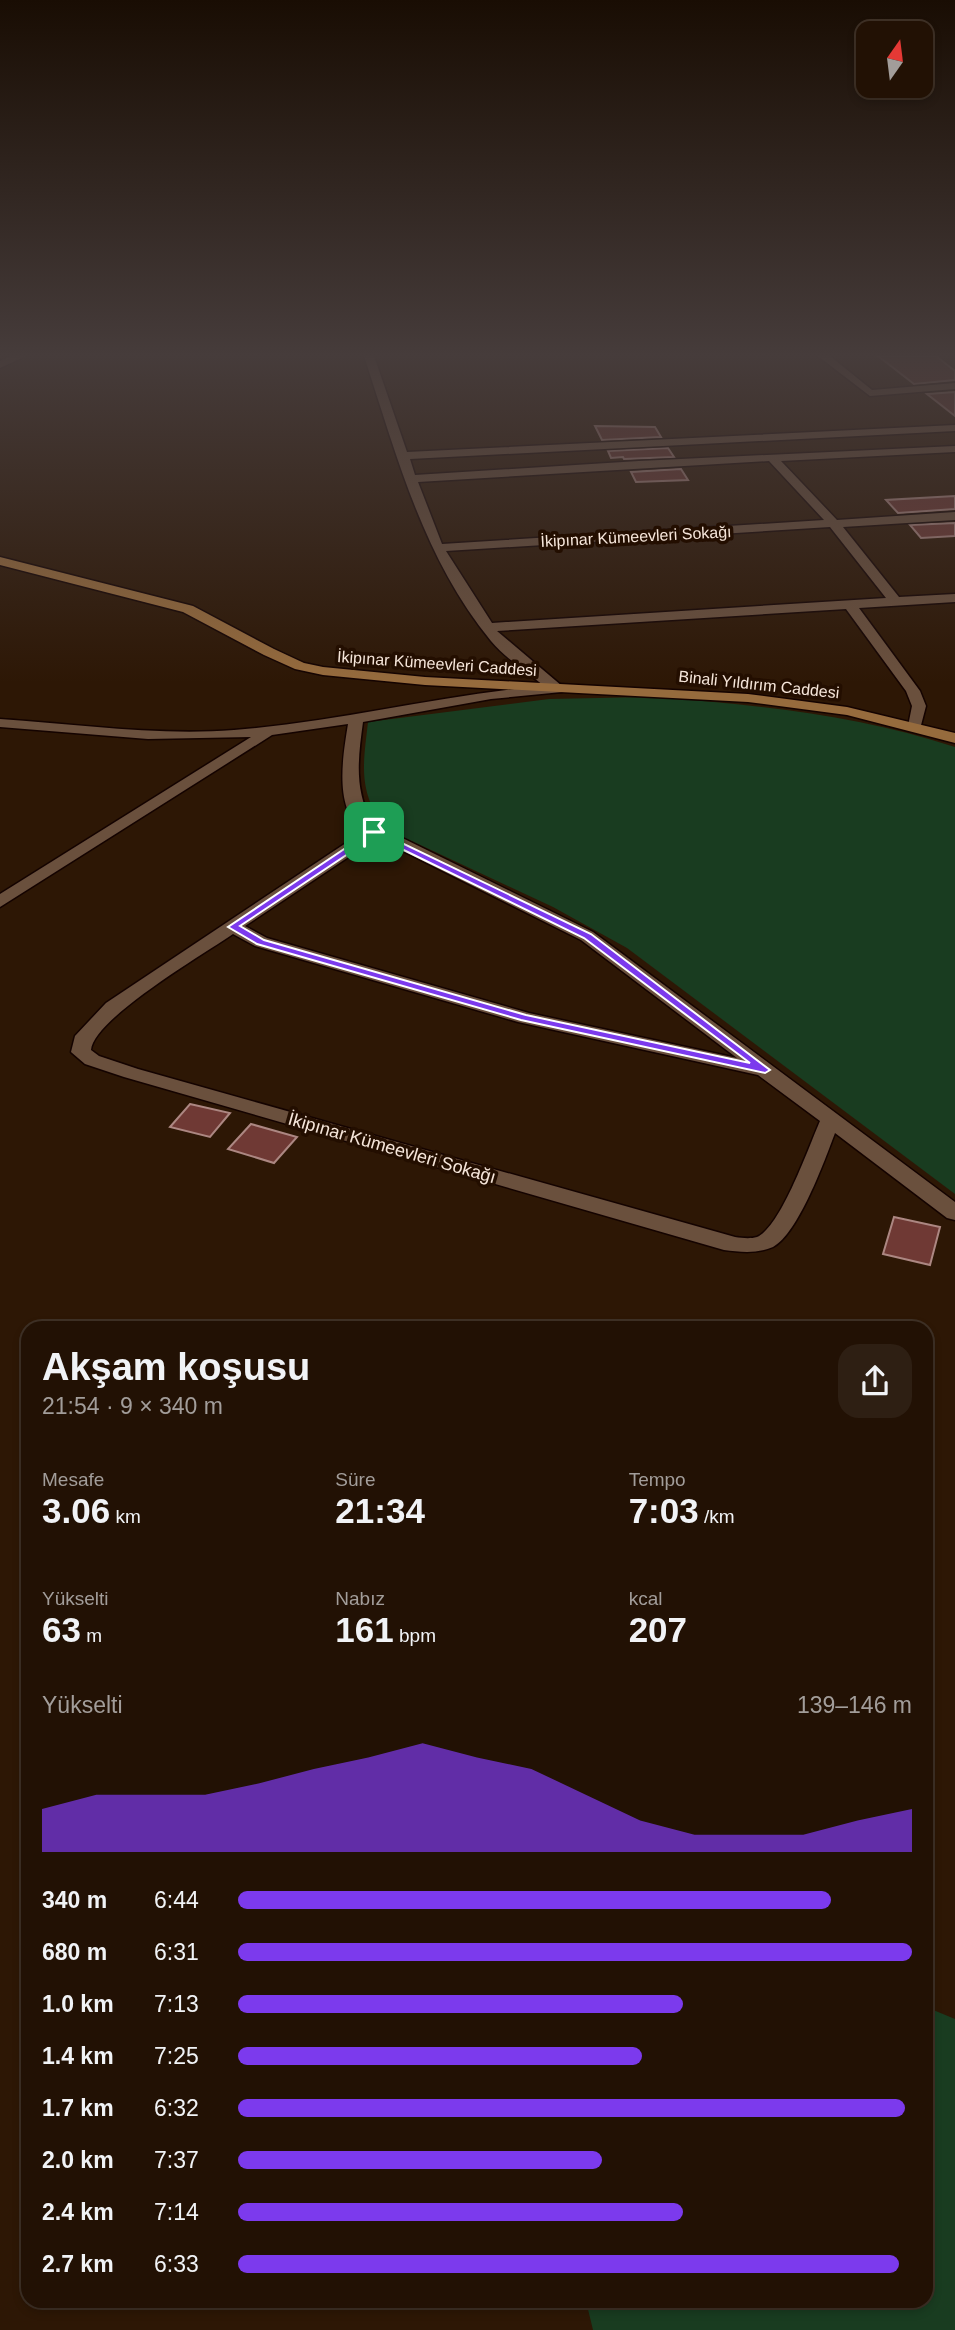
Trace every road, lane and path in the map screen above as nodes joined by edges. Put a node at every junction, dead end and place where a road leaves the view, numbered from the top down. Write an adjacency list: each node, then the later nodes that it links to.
1 (405, 465): 4 (street)
2 (656, 465): 4 (street)
3 (778, 465): 6 (street)
4 (410, 479): 7 (street)
5 (955, 516): 6 (street, İkipınar Kümeevleri Sokağı)
6 (834, 524): 7 (street, İkipınar Kümeevleri Sokağı); 10 (street)
7 (438, 548): 12 (street)
8 (0, 561): 13 (street, İkipınar Kümeevleri Caddesi)
9 (955, 598): 10 (street)
10 (896, 602): 11 (street)
11 (850, 605): 12 (street); 16 (street)
12 (489, 627): 13 (street)
13 (557, 689): 14 (street); 16 (street, Binali Yıldırım Caddesi)
14 (356, 718): 17 (street); 19 (street)
15 (0, 723): 17 (street)
16 (915, 726): 18 (street, Binali Yıldırım Caddesi)
17 (269, 732): 20 (street)
18 (955, 738)
19 (374, 832): 21 (street, İkipınar Kümeevleri Sokağı); 22 (street)
20 (0, 902)
21 (233, 927): 22 (street); 23 (street, İkipınar Kümeevleri Sokağı)
22 (765, 1070): 23 (street)
23 (831, 1119): 24 (street)
24 (955, 1213)

